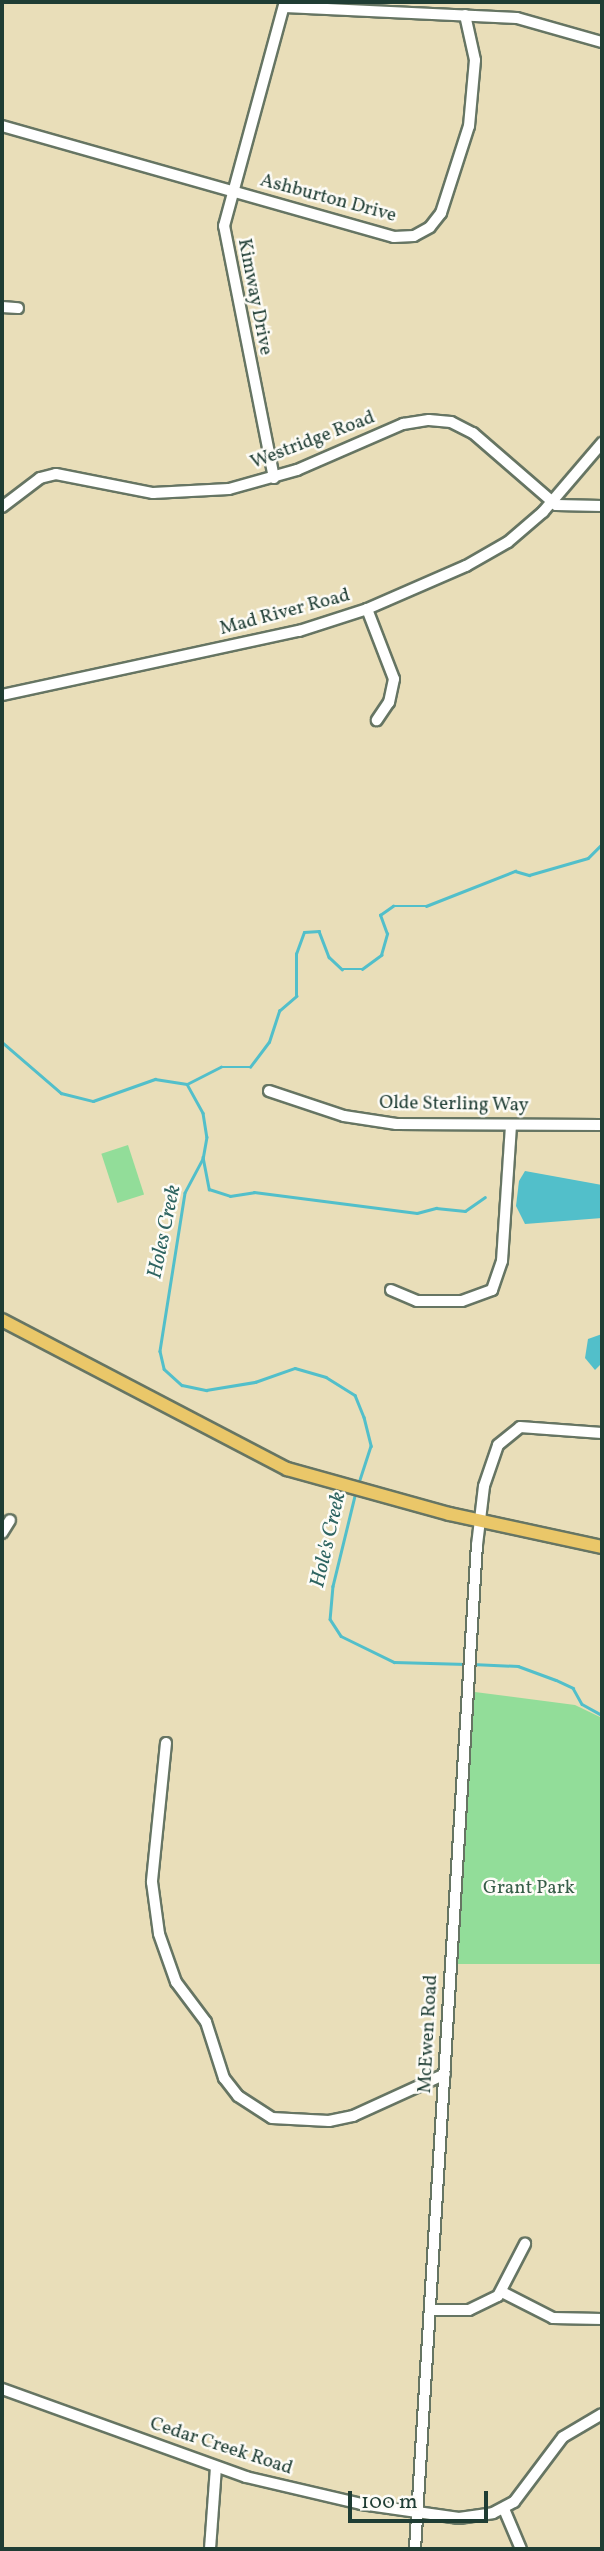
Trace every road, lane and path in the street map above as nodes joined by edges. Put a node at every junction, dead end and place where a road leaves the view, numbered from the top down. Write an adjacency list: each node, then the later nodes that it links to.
1 (285, 4): 2 (street); 5 (street, Kimway Drive)
2 (465, 15): 3 (street); 5 (street, Ashburton Drive)
3 (602, 42)
4 (2, 126): 5 (street, Ashburton Drive)
5 (232, 191): 9 (street, Kimway Drive)
6 (2, 307): 7 (street)
7 (18, 308)
8 (602, 443): 10 (street, Mad River Road)
9 (274, 478): 10 (street, Westridge Road); 12 (street, Westridge Road)
10 (552, 503): 11 (street); 13 (street, Mad River Road)
11 (602, 506)
12 (2, 507)
13 (368, 609): 14 (street, Mad River Road); 15 (street)
14 (2, 695)
15 (377, 720)
16 (269, 1091): 18 (street, Olde Sterling Way)
17 (602, 1125): 18 (street, Olde Sterling Way)
18 (511, 1126): 19 (street)
19 (391, 1290)
20 (2, 1320): 23 (main road)
21 (602, 1433): 23 (street)
22 (10, 1520): 24 (street)
23 (479, 1521): 25 (main road); 27 (street, McEwen Road)
24 (2, 1533)
25 (602, 1547)
26 (166, 1743): 27 (street)
27 (444, 2074): 30 (street, McEwen Road)
28 (525, 2245): 29 (street)
29 (502, 2292): 30 (street); 31 (street)
30 (430, 2310): 36 (street, McEwen Road)
31 (602, 2319)
32 (2, 2389): 34 (street, Cedar Creek Road)
33 (602, 2414): 35 (street)
34 (216, 2467): 36 (street, Cedar Creek Road); 37 (street)
35 (504, 2509): 36 (street, Cedar Creek Road); 39 (street)
36 (417, 2514): 38 (street, McEwen Road)
37 (210, 2549)
38 (415, 2549)
39 (521, 2549)

